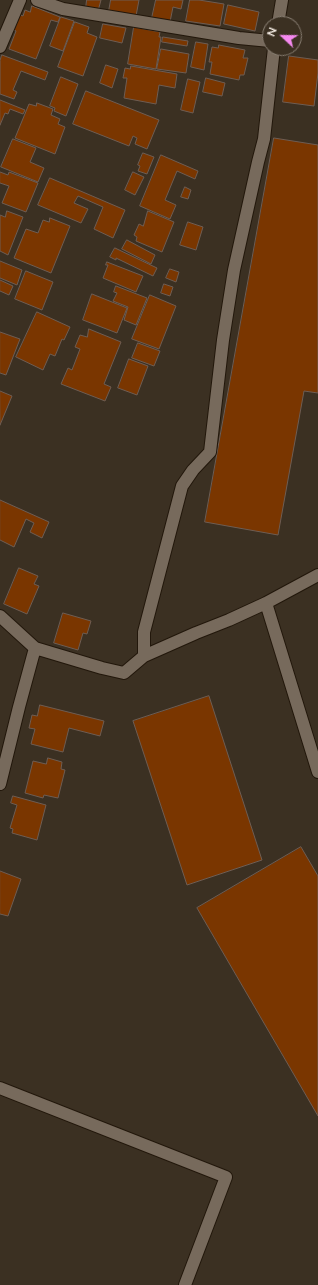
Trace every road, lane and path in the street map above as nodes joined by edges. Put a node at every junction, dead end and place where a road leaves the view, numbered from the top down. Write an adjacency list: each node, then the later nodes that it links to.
1 (20, 0): 6 (street)
2 (37, 0): 5 (street)
3 (282, 0): 4 (street)
4 (279, 16)
5 (262, 41)
6 (0, 47)
7 (273, 56): 12 (street)
8 (318, 576): 9 (street)
9 (266, 603): 12 (street); 13 (street)
10 (0, 616): 11 (street)
11 (35, 648): 12 (street); 14 (street)
12 (144, 656)
13 (318, 772)
14 (0, 784)
15 (0, 1088): 16 (street)
16 (185, 1285)

